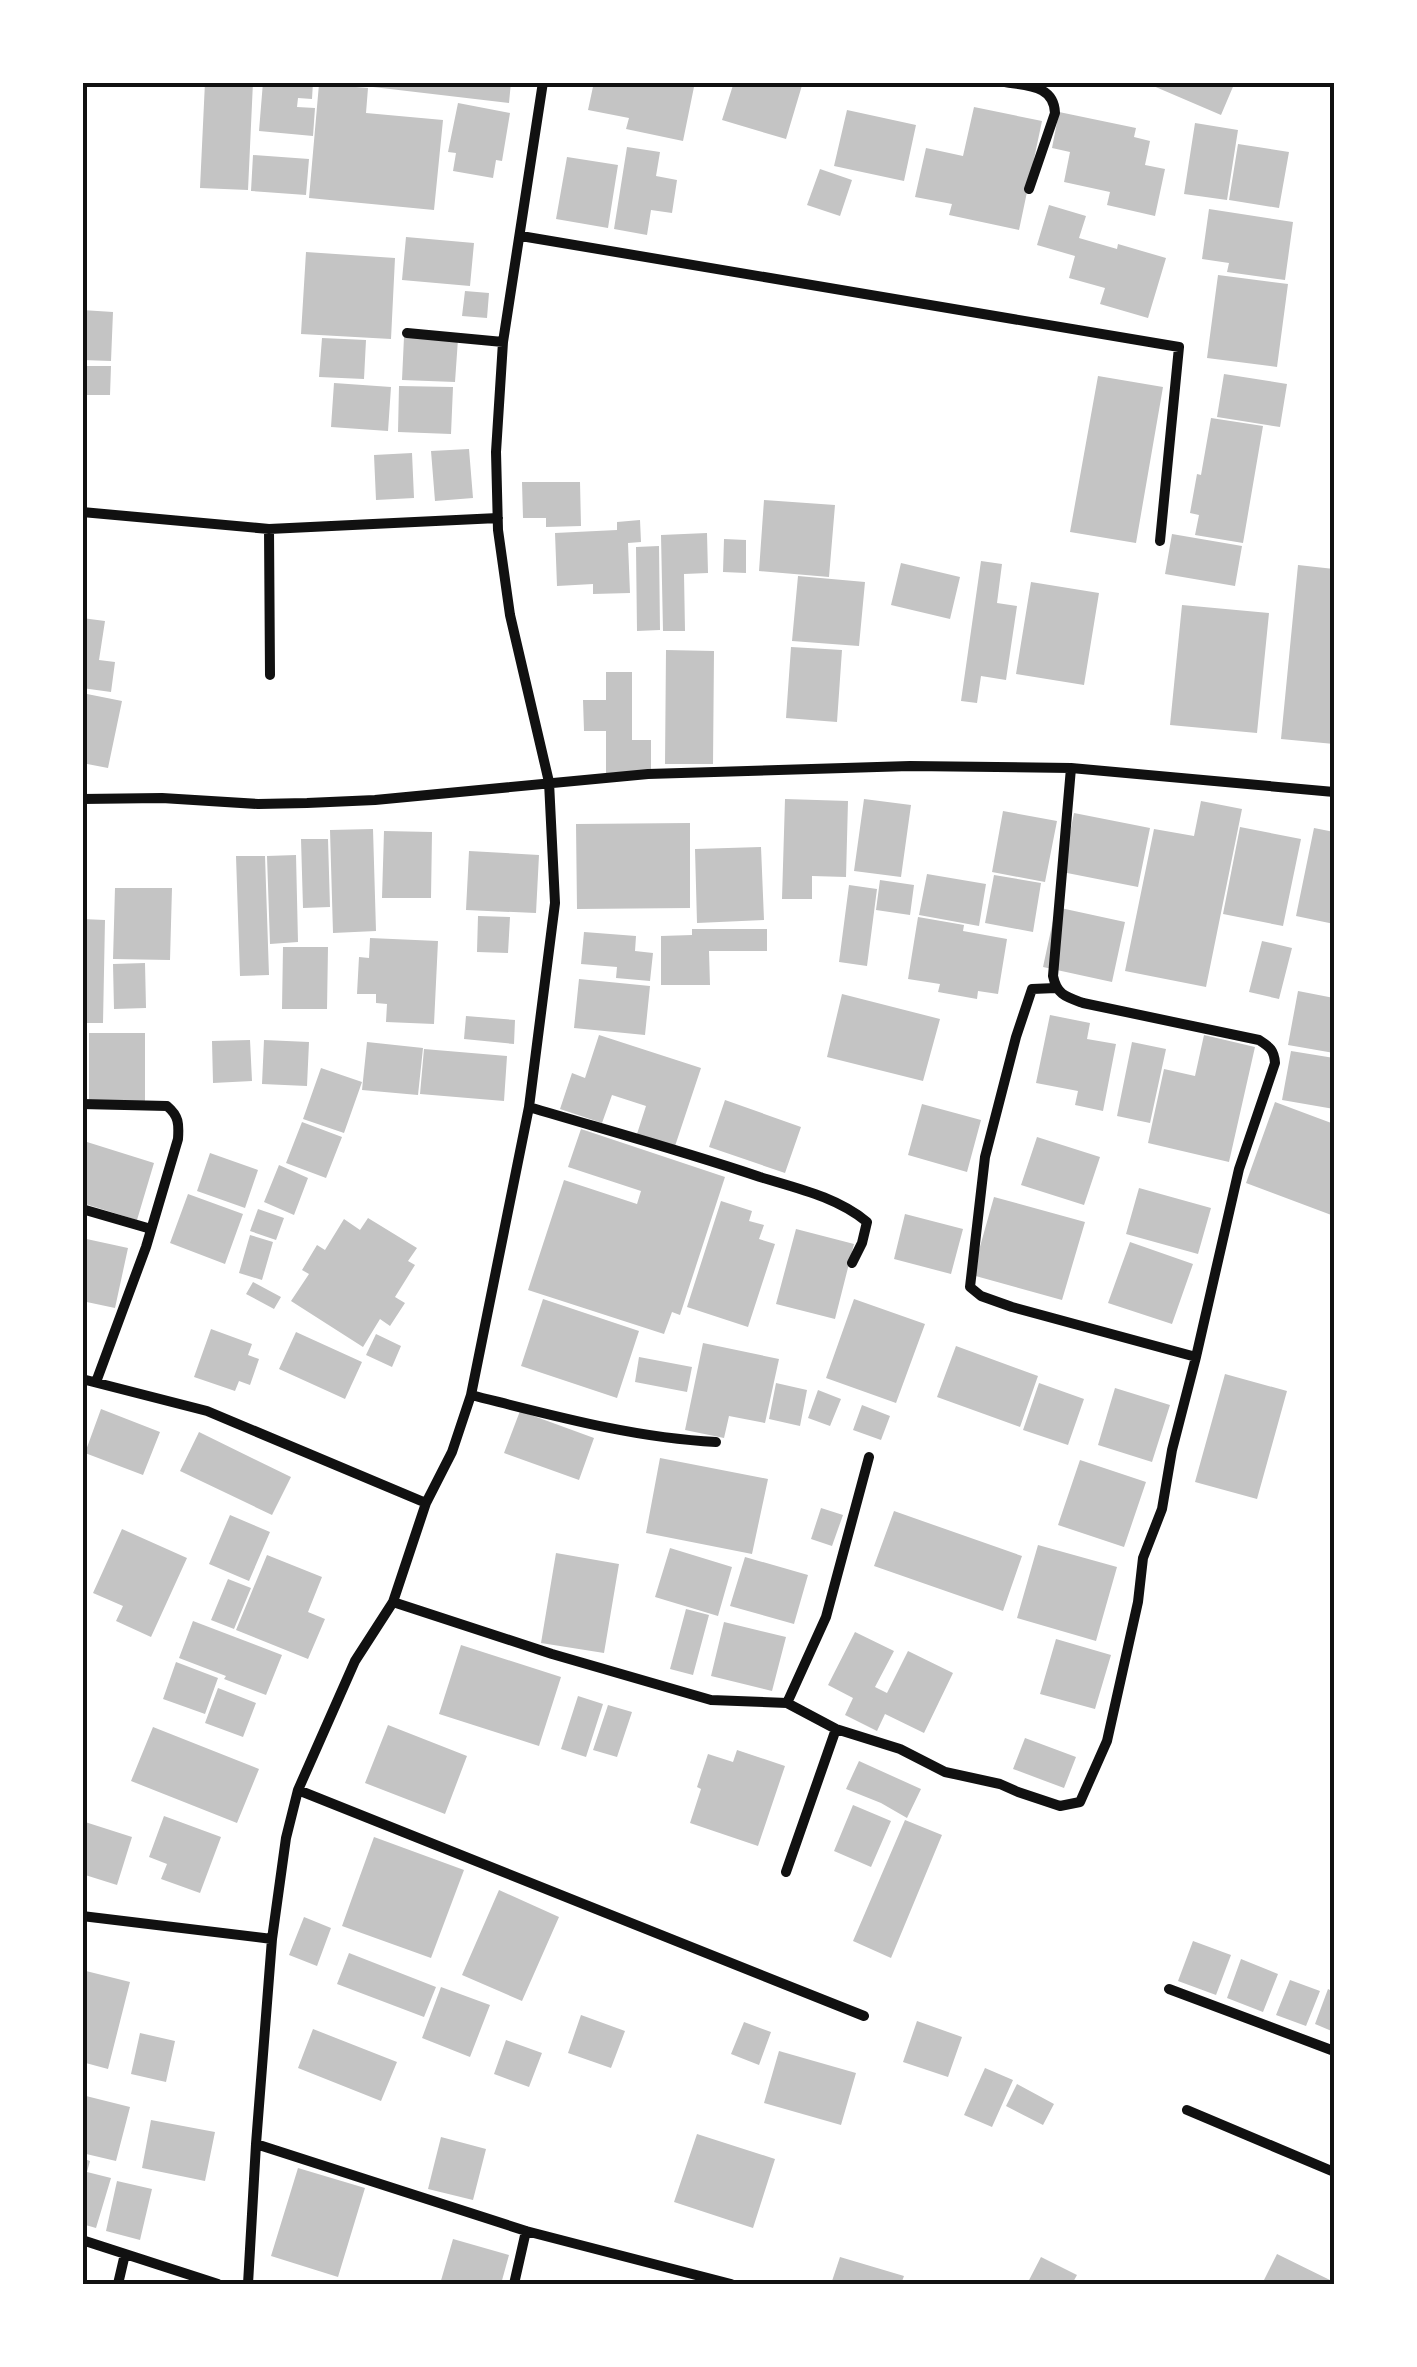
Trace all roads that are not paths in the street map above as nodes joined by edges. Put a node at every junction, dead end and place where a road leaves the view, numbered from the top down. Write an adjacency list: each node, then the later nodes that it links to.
1 (543, 82): 4 (street)
2 (1005, 82): 3 (street)
3 (1029, 189)
4 (521, 236): 6 (street); 10 (street)
5 (407, 334): 6 (street)
6 (504, 342): 8 (street)
7 (82, 512): 9 (street)
8 (498, 518): 9 (street); 13 (street)
9 (269, 529): 11 (street)
10 (1160, 542)
11 (270, 675)
12 (1071, 768): 13 (street); 14 (street); 16 (street)
13 (550, 782): 15 (street); 18 (street)
14 (1334, 792)
15 (82, 799)
16 (1056, 988): 22 (street); 22 (street)
17 (82, 1104): 20 (street)
18 (528, 1108): 21 (street); 25 (street)
19 (82, 1209): 20 (street)
20 (151, 1229): 24 (street)
21 (852, 1263)
22 (1196, 1356): 31 (street)
23 (82, 1379): 24 (street)
24 (96, 1382): 28 (street)
25 (470, 1396): 26 (street); 28 (street)
26 (716, 1442)
27 (869, 1458): 30 (street)
28 (426, 1504): 29 (street)
29 (393, 1602): 30 (street); 32 (street)
30 (787, 1702): 31 (street)
31 (836, 1728): 33 (street)
32 (298, 1790): 35 (street); 37 (street)
33 (786, 1872)
34 (82, 1916): 35 (street)
35 (272, 1939): 40 (street)
36 (1170, 1990): 38 (street)
37 (864, 2016)
38 (1334, 2051)
39 (1187, 2110): 41 (street)
40 (256, 2144): 42 (street); 47 (street)
41 (1334, 2172)
42 (526, 2231): 48 (street); 49 (street)
43 (82, 2240): 44 (street)
44 (125, 2254): 45 (street); 46 (street)
45 (118, 2284)
46 (218, 2284)
47 (248, 2284)
48 (514, 2284)
49 (731, 2284)

